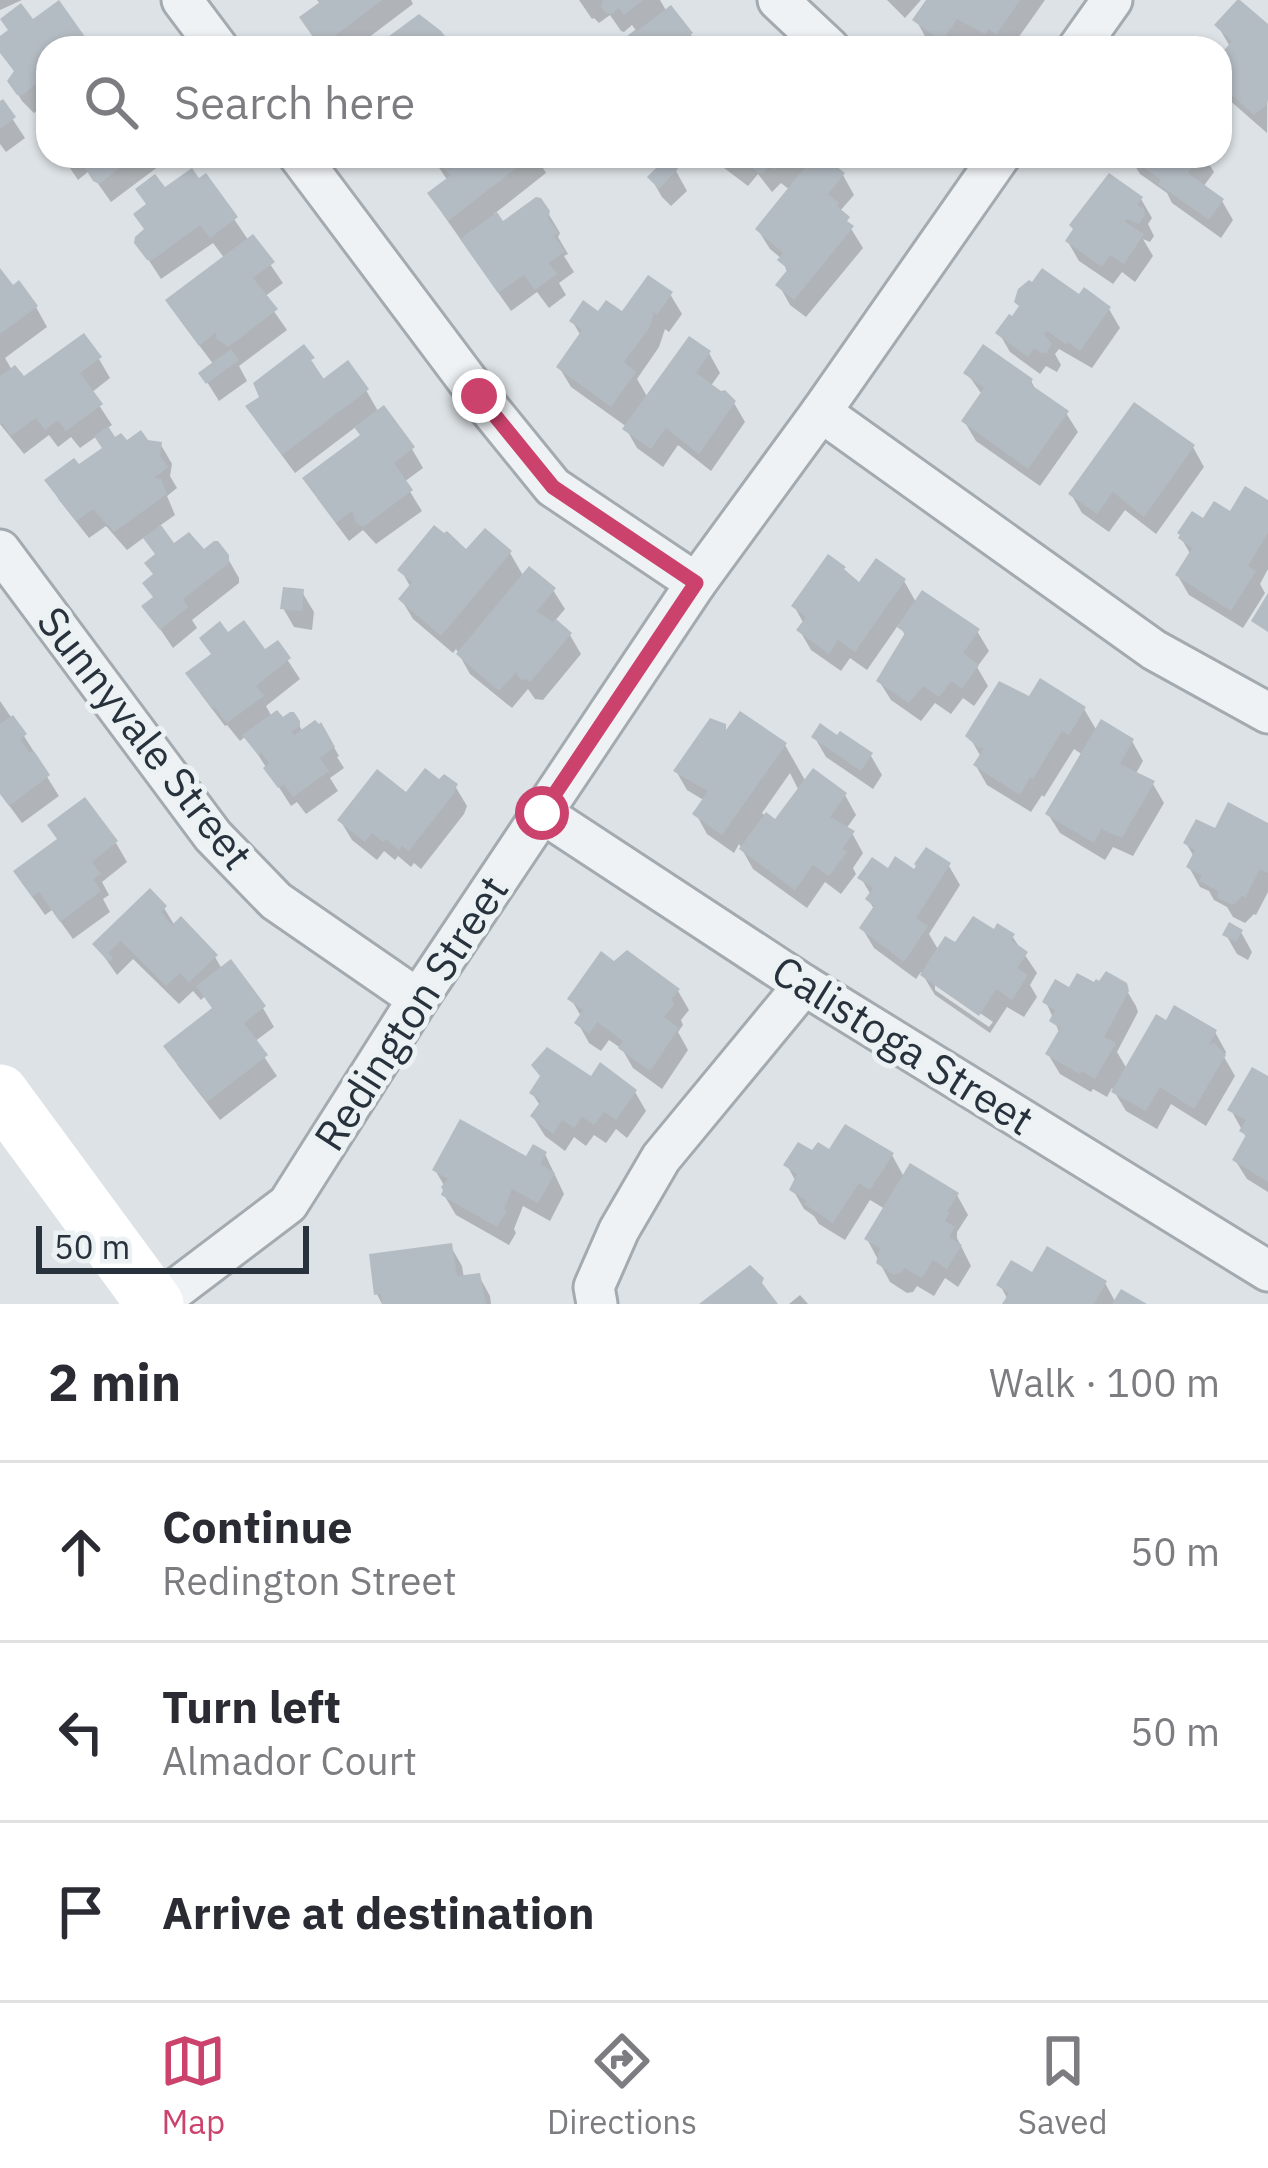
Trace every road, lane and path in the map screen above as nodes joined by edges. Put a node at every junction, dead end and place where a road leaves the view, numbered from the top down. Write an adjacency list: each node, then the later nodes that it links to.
1 (182, 0): 4 (street)
2 (778, 0): 5 (street)
3 (1112, 0): 6 (street)
4 (209, 36)
5 (816, 36)
6 (1086, 36)
7 (308, 168): 11 (street)
8 (982, 168): 9 (street, Redington Street)
9 (821, 412): 11 (street, Redington Street); 12 (street)
10 (0, 550): 15 (street, Sunnyvale Street)
11 (696, 583): 13 (street, Redington Street)
12 (1268, 713)
13 (542, 813): 14 (street, Calistoga Street); 15 (street, Redington Street)
14 (804, 985): 17 (street, Calistoga Street); 18 (street)
15 (418, 999): 19 (street, Redington Street)
16 (0, 1093): 19 (main road)
17 (1268, 1271)
18 (596, 1296)
19 (156, 1304)

